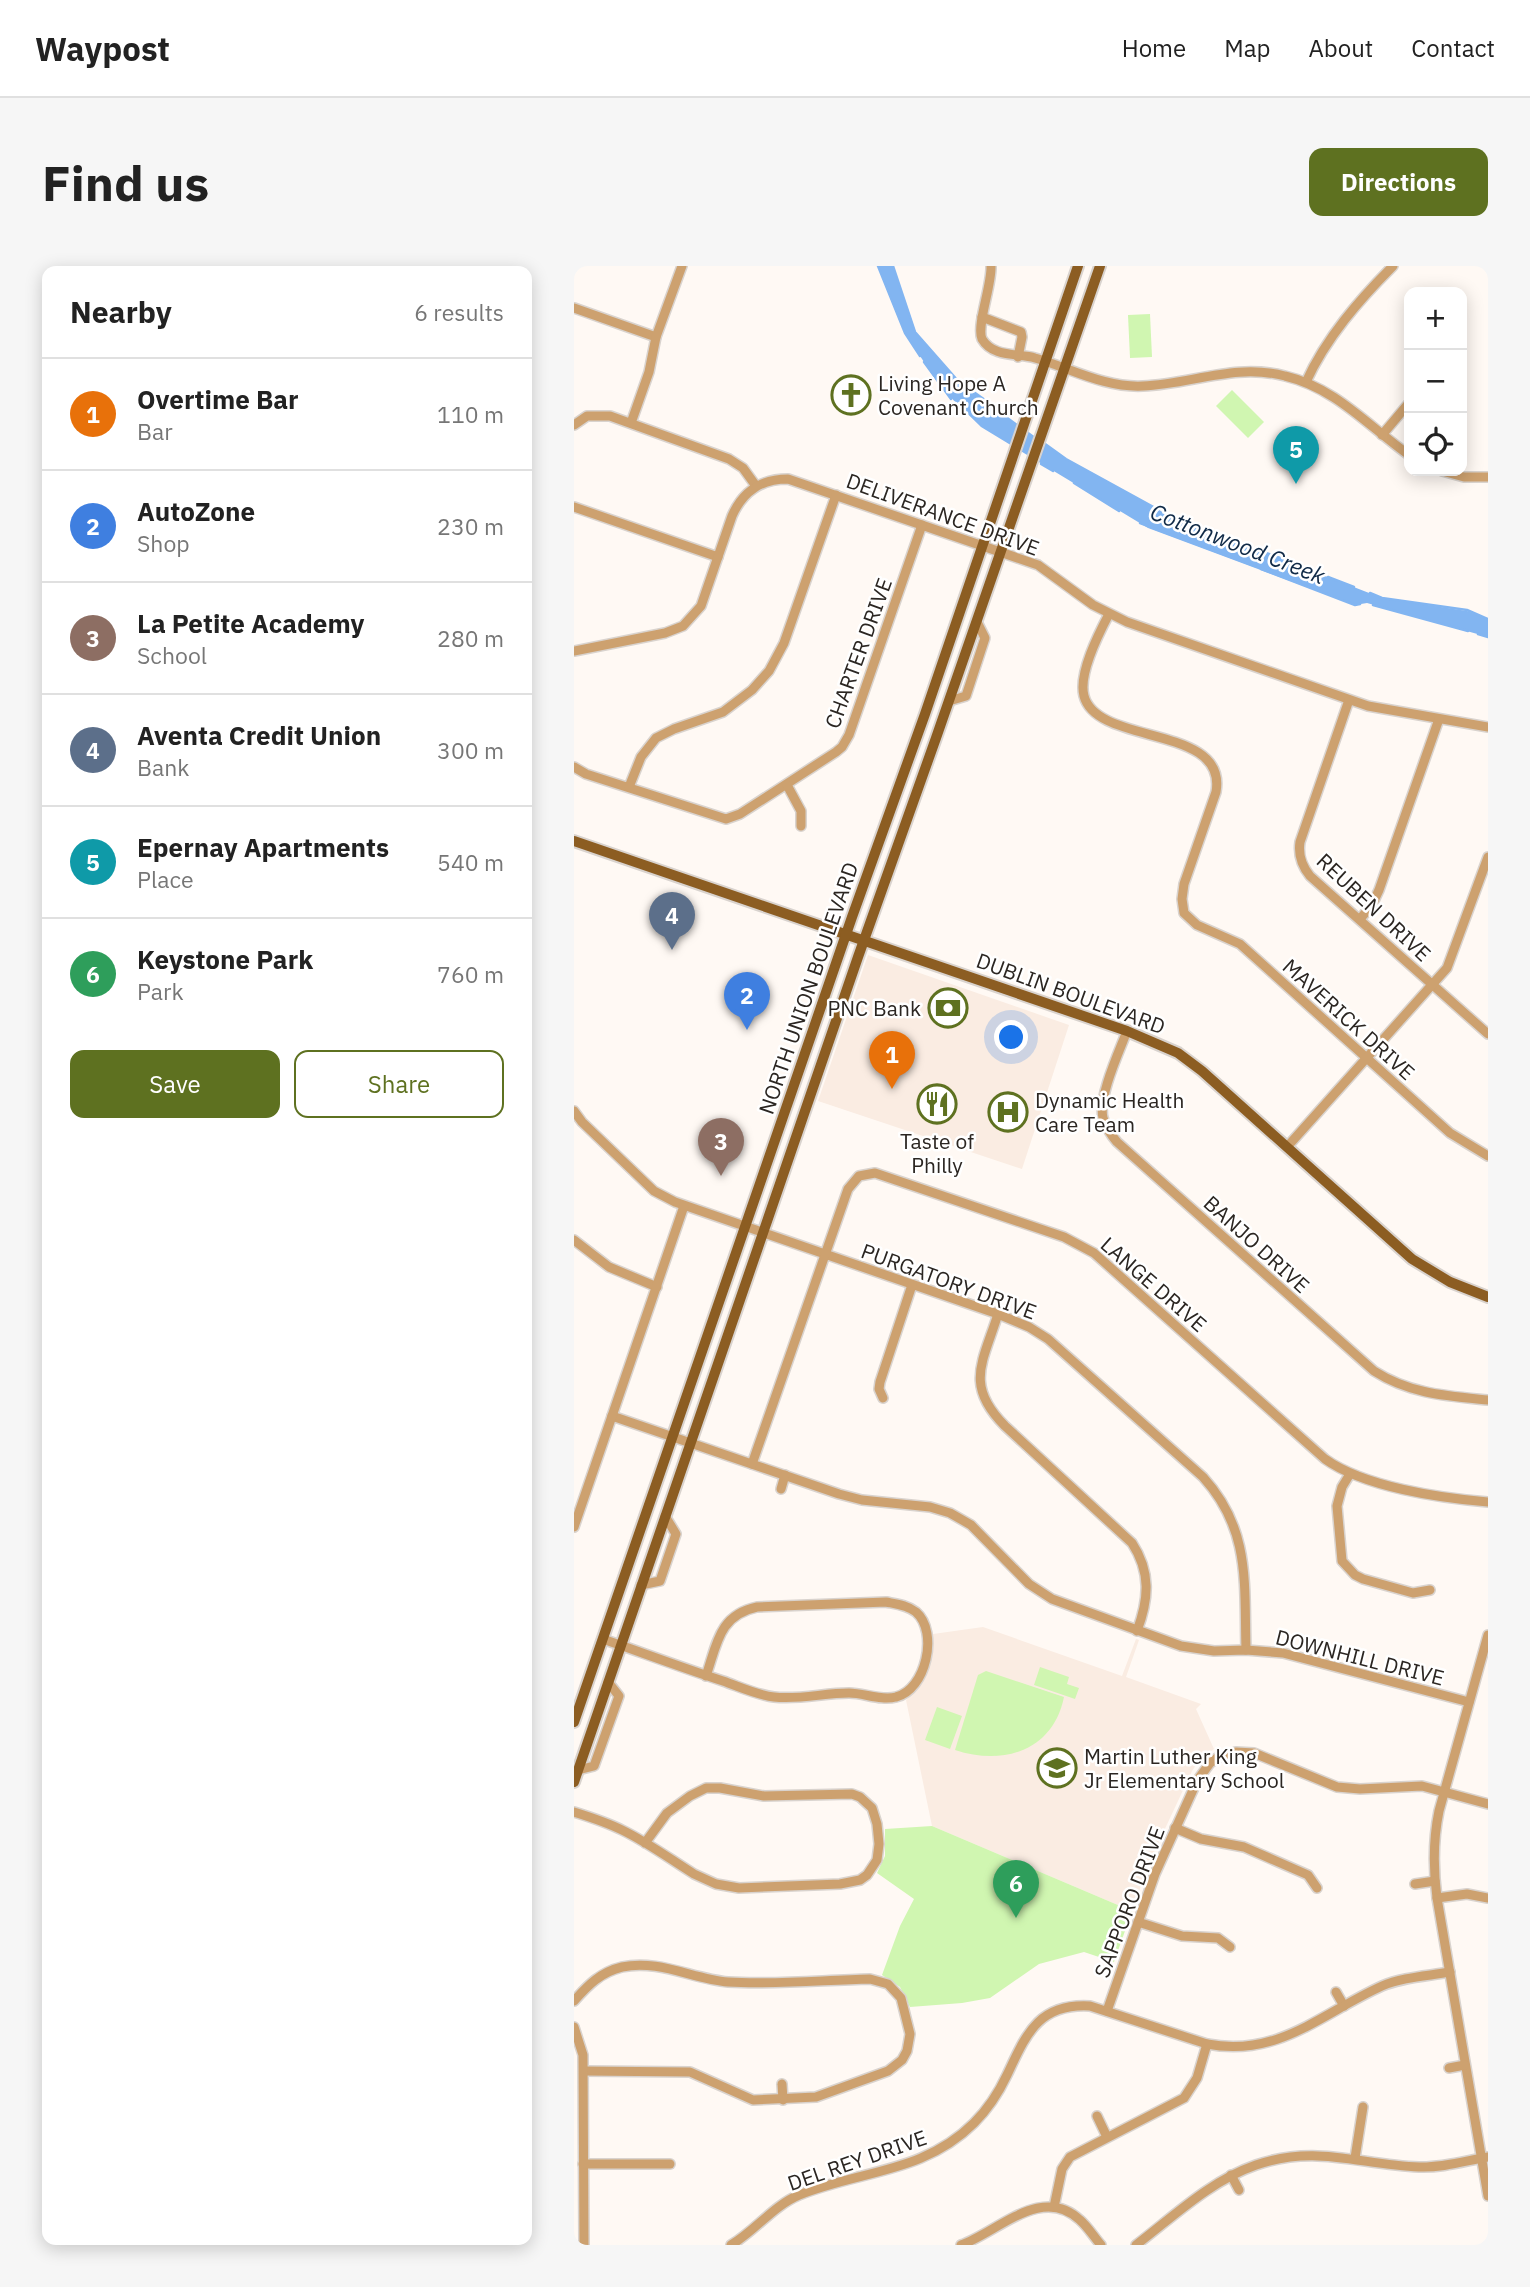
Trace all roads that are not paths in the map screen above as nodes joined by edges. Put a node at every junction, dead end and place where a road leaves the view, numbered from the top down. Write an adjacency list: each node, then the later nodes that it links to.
1 (682, 266): 8 (street)
2 (991, 266): 7 (street)
3 (1078, 266): 10 (main road, NORTH UNION BOULEVARD)
4 (1100, 266): 11 (main road, NORTH UNION BOULEVARD)
5 (1393, 266): 12 (street)
6 (574, 308): 8 (street)
7 (982, 317): 9 (street); 9 (street)
8 (656, 337): 14 (street)
9 (1018, 357): 10 (street)
10 (1046, 362): 11 (street); 24 (main road, NORTH UNION BOULEVARD)
11 (1065, 368): 12 (street); 25 (main road, NORTH UNION BOULEVARD)
12 (1306, 382): 16 (street)
13 (1404, 409): 16 (street)
14 (631, 423): 15 (street); 20 (street)
15 (574, 425)
16 (1382, 435): 17 (street)
17 (1404, 451)
18 (1460, 476): 19 (street)
19 (1488, 477)
20 (756, 486): 21 (street, DELIVERANCE DRIVE); 26 (street)
21 (836, 495): 23 (street, DELIVERANCE DRIVE); 34 (street)
22 (574, 507): 26 (street)
23 (922, 525): 24 (street, DELIVERANCE DRIVE); 33 (street, CHARTER DRIVE)
24 (983, 546): 25 (street, DELIVERANCE DRIVE); 39 (main road, NORTH UNION BOULEVARD)
25 (1000, 552): 27 (street, DELIVERANCE DRIVE); 40 (main road, NORTH UNION BOULEVARD)
26 (718, 557): 28 (street)
27 (1109, 614): 29 (street, DELIVERANCE DRIVE); 44 (street, MAVERICK DRIVE)
28 (574, 651)
29 (1349, 700): 30 (street, DELIVERANCE DRIVE); 38 (street, REUBEN DRIVE)
30 (1439, 719): 31 (street, DELIVERANCE DRIVE); 38 (street)
31 (1488, 727)
32 (574, 767): 34 (street, CHARTER DRIVE)
33 (787, 785): 34 (street, CHARTER DRIVE); 35 (street)
34 (629, 788)
35 (801, 826)
36 (574, 841): 39 (main road, DUBLIN BOULEVARD)
37 (1488, 857): 41 (street)
38 (1360, 919): 41 (street, REUBEN DRIVE)
39 (846, 933): 40 (main road, DUBLIN BOULEVARD); 49 (main road, NORTH UNION BOULEVARD)
40 (864, 940): 42 (main road, DUBLIN BOULEVARD); 50 (main road, NORTH UNION BOULEVARD)
41 (1433, 986): 43 (street, REUBEN DRIVE); 44 (street)
42 (1127, 1031): 46 (main road, DUBLIN BOULEVARD); 58 (street, BANJO DRIVE)
43 (1488, 1034)
44 (1365, 1058): 46 (street); 47 (street, MAVERICK DRIVE)
45 (574, 1111): 48 (street, PURGATORY DRIVE)
46 (1287, 1147): 55 (main road, DUBLIN BOULEVARD)
47 (1488, 1156)
48 (684, 1206): 49 (street, PURGATORY DRIVE); 54 (street)
49 (745, 1227): 50 (street, PURGATORY DRIVE); 60 (main road, NORTH UNION BOULEVARD)
50 (763, 1233): 52 (street, PURGATORY DRIVE); 61 (main road, NORTH UNION BOULEVARD)
51 (574, 1240): 54 (street)
52 (824, 1254): 53 (street, PURGATORY DRIVE); 62 (street, LANGE DRIVE); 63 (street, LANGE DRIVE)
53 (912, 1284): 56 (street, PURGATORY DRIVE); 57 (street)
54 (657, 1287): 59 (street)
55 (1488, 1297)
56 (998, 1314): 71 (street); 75 (street, PURGATORY DRIVE)
57 (883, 1398)
58 (1488, 1400)
59 (612, 1416): 60 (street, DOWNHILL DRIVE); 68 (street)
60 (673, 1437): 61 (street, DOWNHILL DRIVE); 73 (main road, NORTH UNION BOULEVARD)
61 (691, 1443): 62 (street, DOWNHILL DRIVE); 67 (main road, NORTH UNION BOULEVARD)
62 (752, 1464): 64 (street, DOWNHILL DRIVE)
63 (1350, 1474): 66 (street, LANGE DRIVE); 70 (street)
64 (785, 1475): 65 (street); 71 (street, DOWNHILL DRIVE)
65 (781, 1489)
66 (1488, 1502)
67 (665, 1516): 69 (main road, NORTH UNION BOULEVARD); 69 (street)
68 (574, 1527)
69 (641, 1585): 74 (main road, NORTH UNION BOULEVARD)
70 (1430, 1590)
71 (1138, 1631): 75 (street, DOWNHILL DRIVE)
72 (1488, 1635): 77 (street)
73 (603, 1639): 74 (street); 78 (main road, NORTH UNION BOULEVARD)
74 (620, 1645): 76 (street); 79 (main road, NORTH UNION BOULEVARD)
75 (1246, 1650): 77 (street, DOWNHILL DRIVE)
76 (706, 1675): 76 (street)
77 (1469, 1702): 80 (street)
78 (574, 1723)
79 (574, 1782)
80 (1444, 1792): 81 (street, SAPPORO DRIVE); 83 (street, SAPPORO DRIVE); 85 (street)
81 (1488, 1804)
82 (574, 1812): 84 (street)
83 (1175, 1828): 87 (street); 90 (street, SAPPORO DRIVE)
84 (645, 1843): 84 (street)
85 (1435, 1881): 86 (street); 88 (street)
86 (1415, 1884)
87 (1317, 1888)
88 (1437, 1898): 89 (street); 92 (street)
89 (1488, 1898)
90 (1138, 1922): 91 (street); 96 (street, SAPPORO DRIVE)
91 (1230, 1947)
92 (1450, 1972): 95 (street, DEL REY DRIVE); 99 (street)
93 (1336, 1992): 95 (street)
94 (574, 2001): 103 (street)
95 (1344, 2006): 98 (street, DEL REY DRIVE)
96 (1107, 2011): 98 (street, DEL REY DRIVE); 116 (street, DEL REY DRIVE)
97 (574, 2027): 101 (street)
98 (1208, 2044): 106 (street)
99 (1465, 2065): 100 (street); 108 (street)
100 (1449, 2068)
101 (583, 2071): 103 (street); 110 (street)
102 (782, 2084): 103 (street)
103 (783, 2100)
104 (1363, 2107): 107 (street)
105 (1097, 2116): 106 (street)
106 (1107, 2137): 114 (street)
107 (1355, 2158): 108 (street); 111 (street)
108 (1485, 2158): 113 (street)
109 (670, 2164): 110 (street)
110 (583, 2165): 115 (street)
111 (1231, 2175): 112 (street); 119 (street)
112 (1239, 2190)
113 (1488, 2196)
114 (1054, 2207): 117 (street); 118 (street)
115 (584, 2245)
116 (731, 2245)
117 (961, 2245)
118 (1101, 2245)
119 (1136, 2245)

